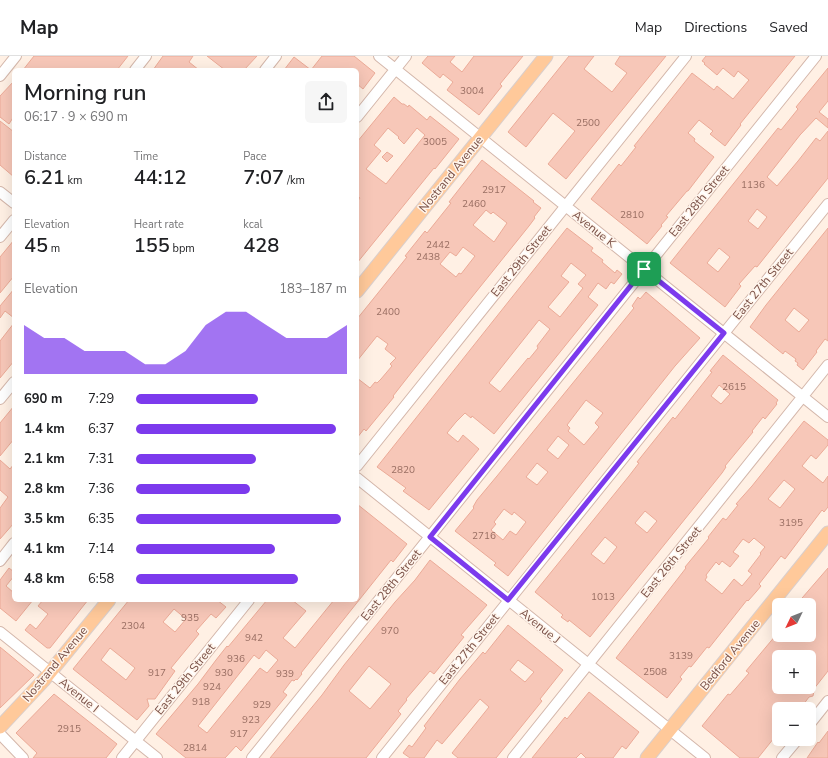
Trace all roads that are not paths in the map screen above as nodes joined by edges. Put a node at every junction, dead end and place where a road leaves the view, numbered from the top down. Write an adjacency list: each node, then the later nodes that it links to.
1 (16, 56): 12 (street)
2 (146, 56): 9 (street)
3 (276, 56): 10 (street)
4 (379, 56): 11 (street, Avenue K)
5 (406, 56): 11 (street)
6 (546, 56): 14 (main road, Nostrand Avenue)
7 (686, 56): 18 (street, East 29th Street)
8 (816, 56): 21 (street, East 28th Street)
9 (137, 68)
10 (267, 68)
11 (396, 69): 13 (street); 14 (street, Avenue K)
12 (0, 76)
13 (359, 115)
14 (480, 137): 18 (street, Avenue K); 22 (main road, Nostrand Avenue)
15 (0, 192): 16 (street)
16 (12, 201)
17 (828, 204): 23 (street, East 27th Street)
18 (566, 206): 21 (street, Avenue K); 29 (street, East 29th Street)
19 (12, 222): 20 (street)
20 (0, 237)
21 (644, 269): 23 (street, Avenue K); 32 (street, East 28th Street)
22 (359, 288)
23 (724, 333): 26 (street, Avenue K); 35 (street, East 27th Street)
24 (828, 365): 26 (street, East 26th Street)
25 (12, 384): 27 (street)
26 (803, 396): 28 (street, Avenue K); 39 (street, East 26th Street)
27 (0, 399)
28 (828, 417)
29 (359, 464)
30 (359, 480): 32 (street, Avenue J)
31 (828, 533): 44 (main road, Bedford Avenue)
32 (430, 537): 35 (street, Avenue J); 51 (street, East 28th Street)
33 (12, 546): 34 (street)
34 (0, 561)
35 (508, 600): 39 (street, Avenue J); 52 (street, East 27th Street)
36 (107, 602): 40 (main road, Nostrand Avenue)
37 (247, 602): 46 (street, East 29th Street)
38 (0, 632): 40 (street, Avenue I)
39 (588, 664): 44 (street, Avenue J); 53 (street, East 26th Street)
40 (51, 673): 43 (main road, Nostrand Avenue); 46 (street, Avenue I)
41 (828, 701): 42 (street)
42 (816, 716)
43 (0, 727)
44 (670, 730): 54 (main road, Bedford Avenue); 55 (street, Avenue J)
45 (0, 734): 48 (street)
46 (136, 741): 49 (street, East 29th Street); 50 (street, Avenue I)
47 (792, 746): 56 (street)
48 (23, 758)
49 (122, 758)
50 (157, 758)
51 (252, 758)
52 (382, 758)
53 (513, 758)
54 (647, 758)
55 (705, 758)
56 (782, 758)

